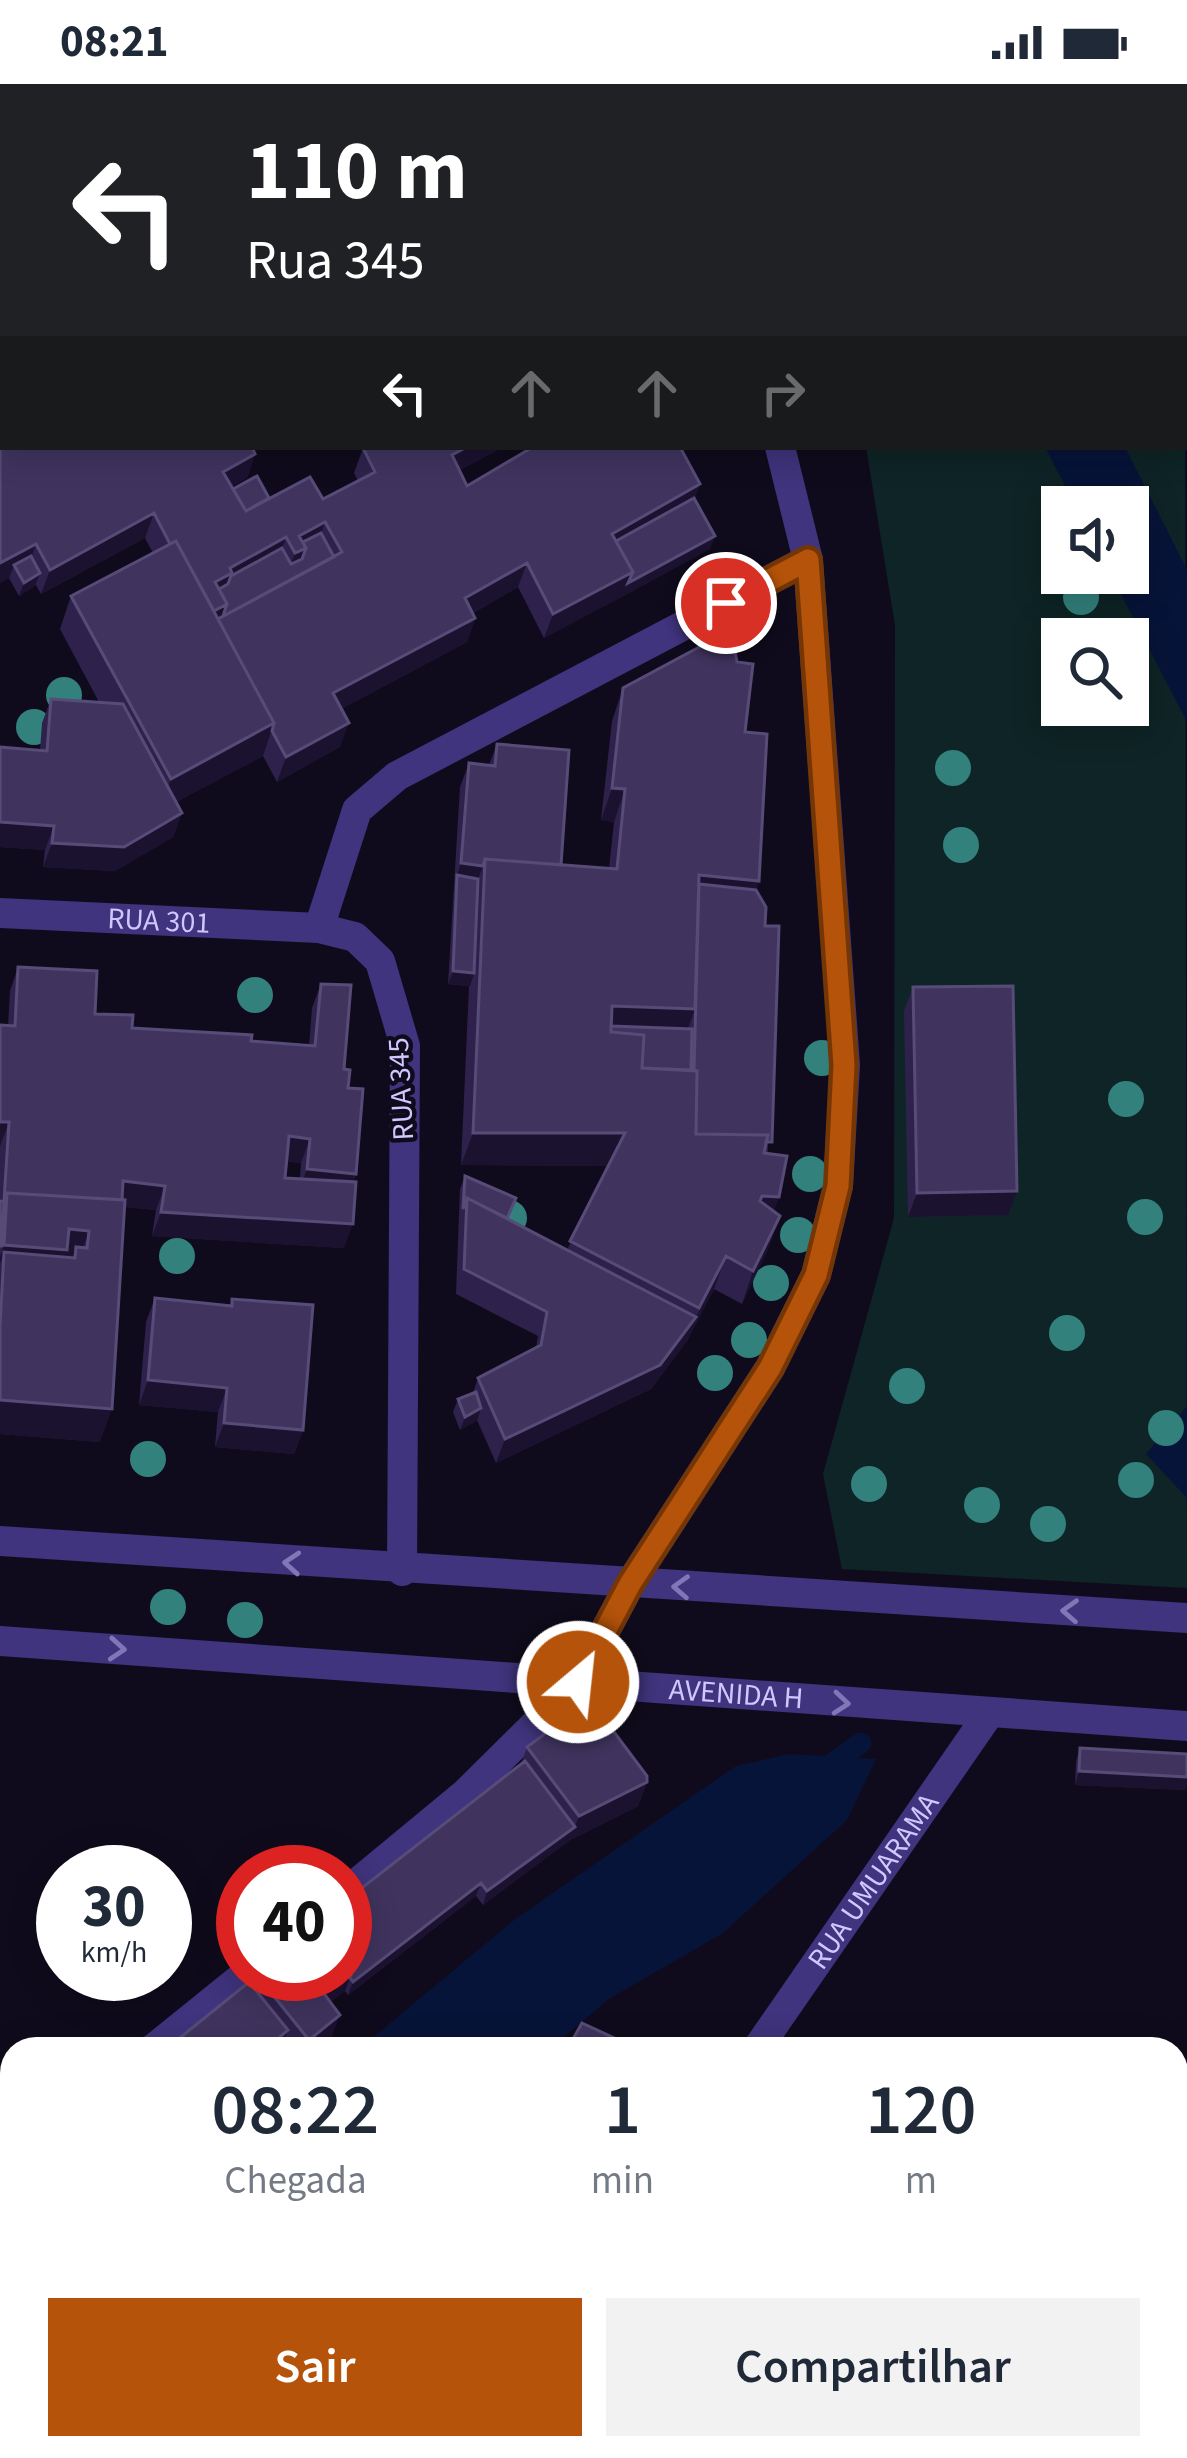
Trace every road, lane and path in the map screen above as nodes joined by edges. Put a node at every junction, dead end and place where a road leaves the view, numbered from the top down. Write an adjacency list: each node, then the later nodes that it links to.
1 (782, 450): 2 (street)
2 (808, 560): 4 (street); 7 (street)
3 (0, 913): 4 (street, RUA 301)
4 (320, 928): 6 (street, RUA 345)
5 (0, 1541): 6 (street, one-way to 5)
6 (402, 1571): 7 (street)
7 (630, 1584): 8 (street, one-way to 7); 10 (street)
8 (1187, 1618)
9 (0, 1641): 10 (street, AVENIDA H, one-way to 10)
10 (578, 1682): 11 (street, AVENIDA H, one-way to 11); 13 (street)
11 (988, 1715): 12 (street, AVENIDA H); 16 (street, RUA UMUARAMA)
12 (1187, 1726)
13 (372, 1871)
14 (216, 1998): 15 (street)
15 (168, 2037)
16 (765, 2037)

